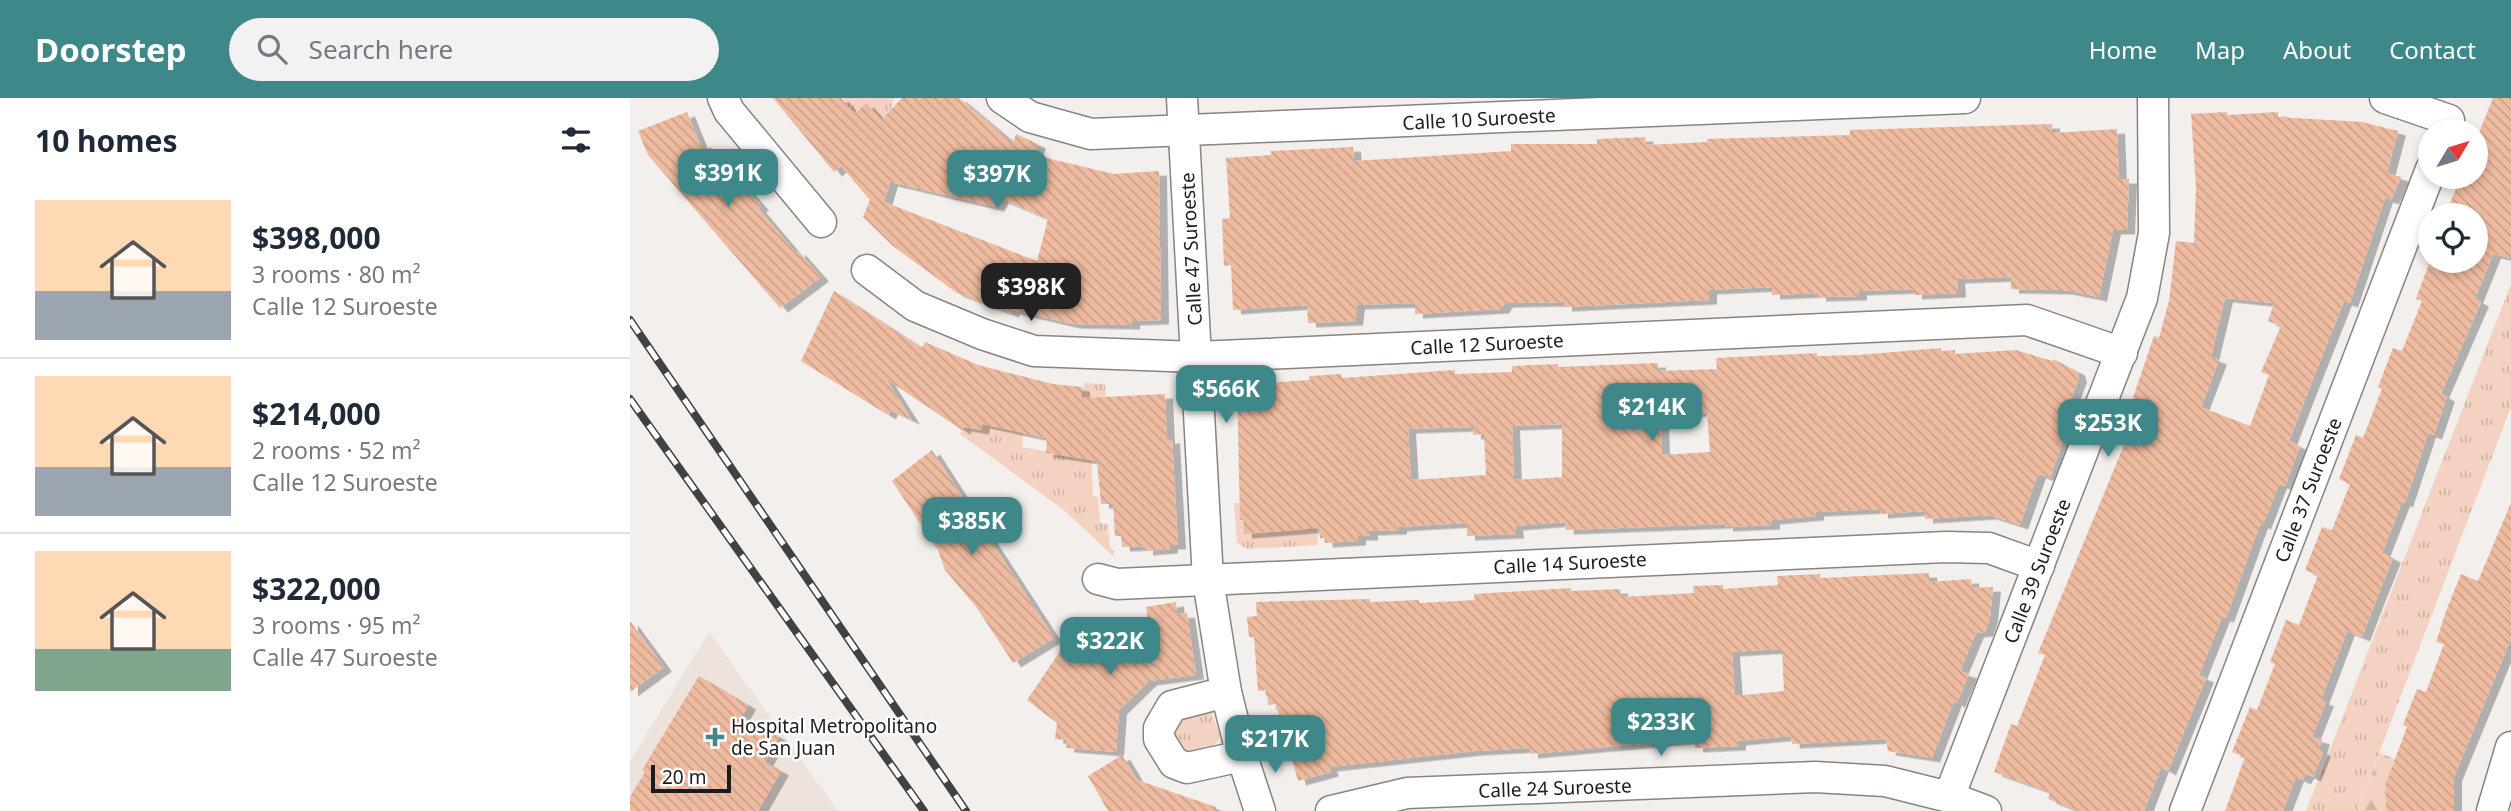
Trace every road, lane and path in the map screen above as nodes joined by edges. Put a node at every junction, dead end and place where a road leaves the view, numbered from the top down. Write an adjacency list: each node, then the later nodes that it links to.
1 (723, 98): 13 (street)
2 (1002, 98): 11 (street, Calle 10 Suroeste)
3 (1182, 98): 11 (street, Calle 47 Suroeste)
4 (1965, 98): 7 (street, Calle 10 Suroeste)
5 (2153, 98): 15 (street, Calle 39 Suroeste)
6 (2385, 98): 10 (street)
7 (1882, 100): 8 (street, Calle 10 Suroeste)
8 (1631, 105): 9 (street, Calle 10 Suroeste)
9 (1407, 110): 11 (street, Calle 10 Suroeste)
10 (2451, 117)
11 (1184, 133): 16 (street, Calle 47 Suroeste)
12 (2423, 189): 27 (street, Calle 37 Suroeste)
13 (821, 222)
14 (867, 270): 16 (street, Calle 12 Suroeste)
15 (2122, 353): 16 (street, Calle 12 Suroeste); 17 (street, Calle 39 Suroeste)
16 (1197, 357): 19 (street, Calle 47 Suroeste)
17 (2039, 566): 19 (street, Calle 14 Suroeste); 23 (street, Calle 39 Suroeste)
18 (1098, 579): 19 (street, Calle 14 Suroeste)
19 (1208, 580): 20 (street, Calle 47 Suroeste)
20 (1226, 692): 22 (street, Calle 47 Suroeste); 22 (street)
21 (2511, 747): 28 (street)
22 (1242, 756): 24 (street, Calle 47 Suroeste)
23 (1949, 797): 25 (street, Calle 24 Suroeste); 26 (street, Calle 24 Suroeste)
24 (1260, 811)
25 (1331, 811)
26 (1986, 811)
27 (2185, 811)
28 (2493, 811)

